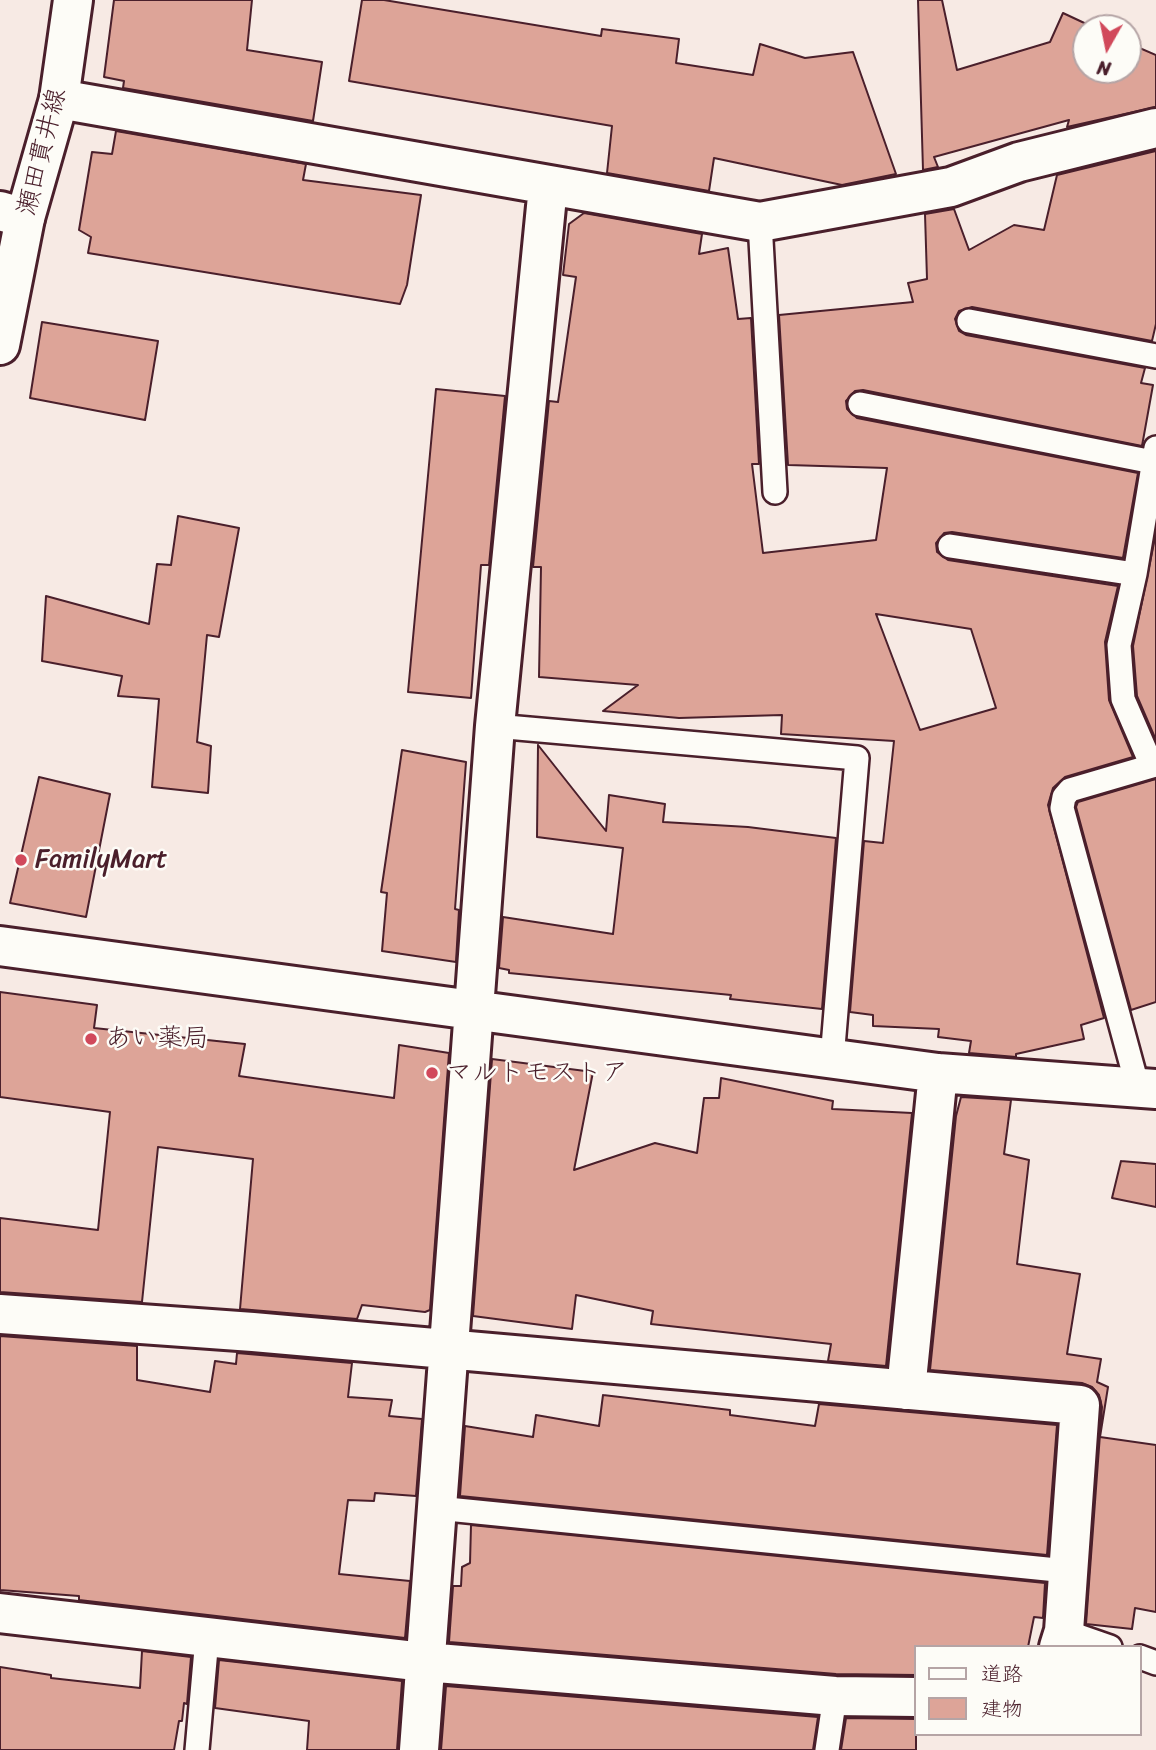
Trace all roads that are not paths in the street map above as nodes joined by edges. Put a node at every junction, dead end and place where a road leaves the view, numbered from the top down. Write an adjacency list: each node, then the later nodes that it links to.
1 (73, 0): 2 (street, 瀬田貫井線)
2 (59, 99): 4 (street); 5 (street, 瀬田貫井線)
3 (1156, 128): 6 (street)
4 (548, 186): 6 (street); 15 (street)
5 (13, 214): 8 (street, 瀬田貫井線)
6 (760, 222): 12 (lane)
7 (969, 321): 9 (lane)
8 (0, 345)
9 (1156, 356)
10 (860, 404): 11 (lane)
11 (1155, 455): 14 (lane)
12 (775, 492)
13 (950, 546): 14 (lane)
14 (1135, 573): 16 (lane)
15 (495, 726): 18 (street); 19 (lane)
16 (1155, 770): 21 (lane)
17 (0, 946): 18 (street)
18 (475, 1010): 19 (street); 23 (street)
19 (832, 1059): 20 (street)
20 (938, 1073): 21 (street); 24 (street)
21 (1147, 1089)
22 (0, 1314): 23 (street)
23 (449, 1351): 24 (street); 25 (street)
24 (906, 1390): 26 (street)
25 (436, 1508): 26 (lane); 31 (street)
26 (1067, 1571): 29 (street)
27 (0, 1613): 28 (street)
28 (207, 1638): 31 (street); 34 (lane)
29 (1061, 1639): 30 (lane)
30 (1098, 1645)
31 (425, 1662): 32 (street); 35 (street)
32 (835, 1696): 33 (street); 36 (lane)
33 (914, 1697)
34 (197, 1750)
35 (419, 1750)
36 (827, 1750)

